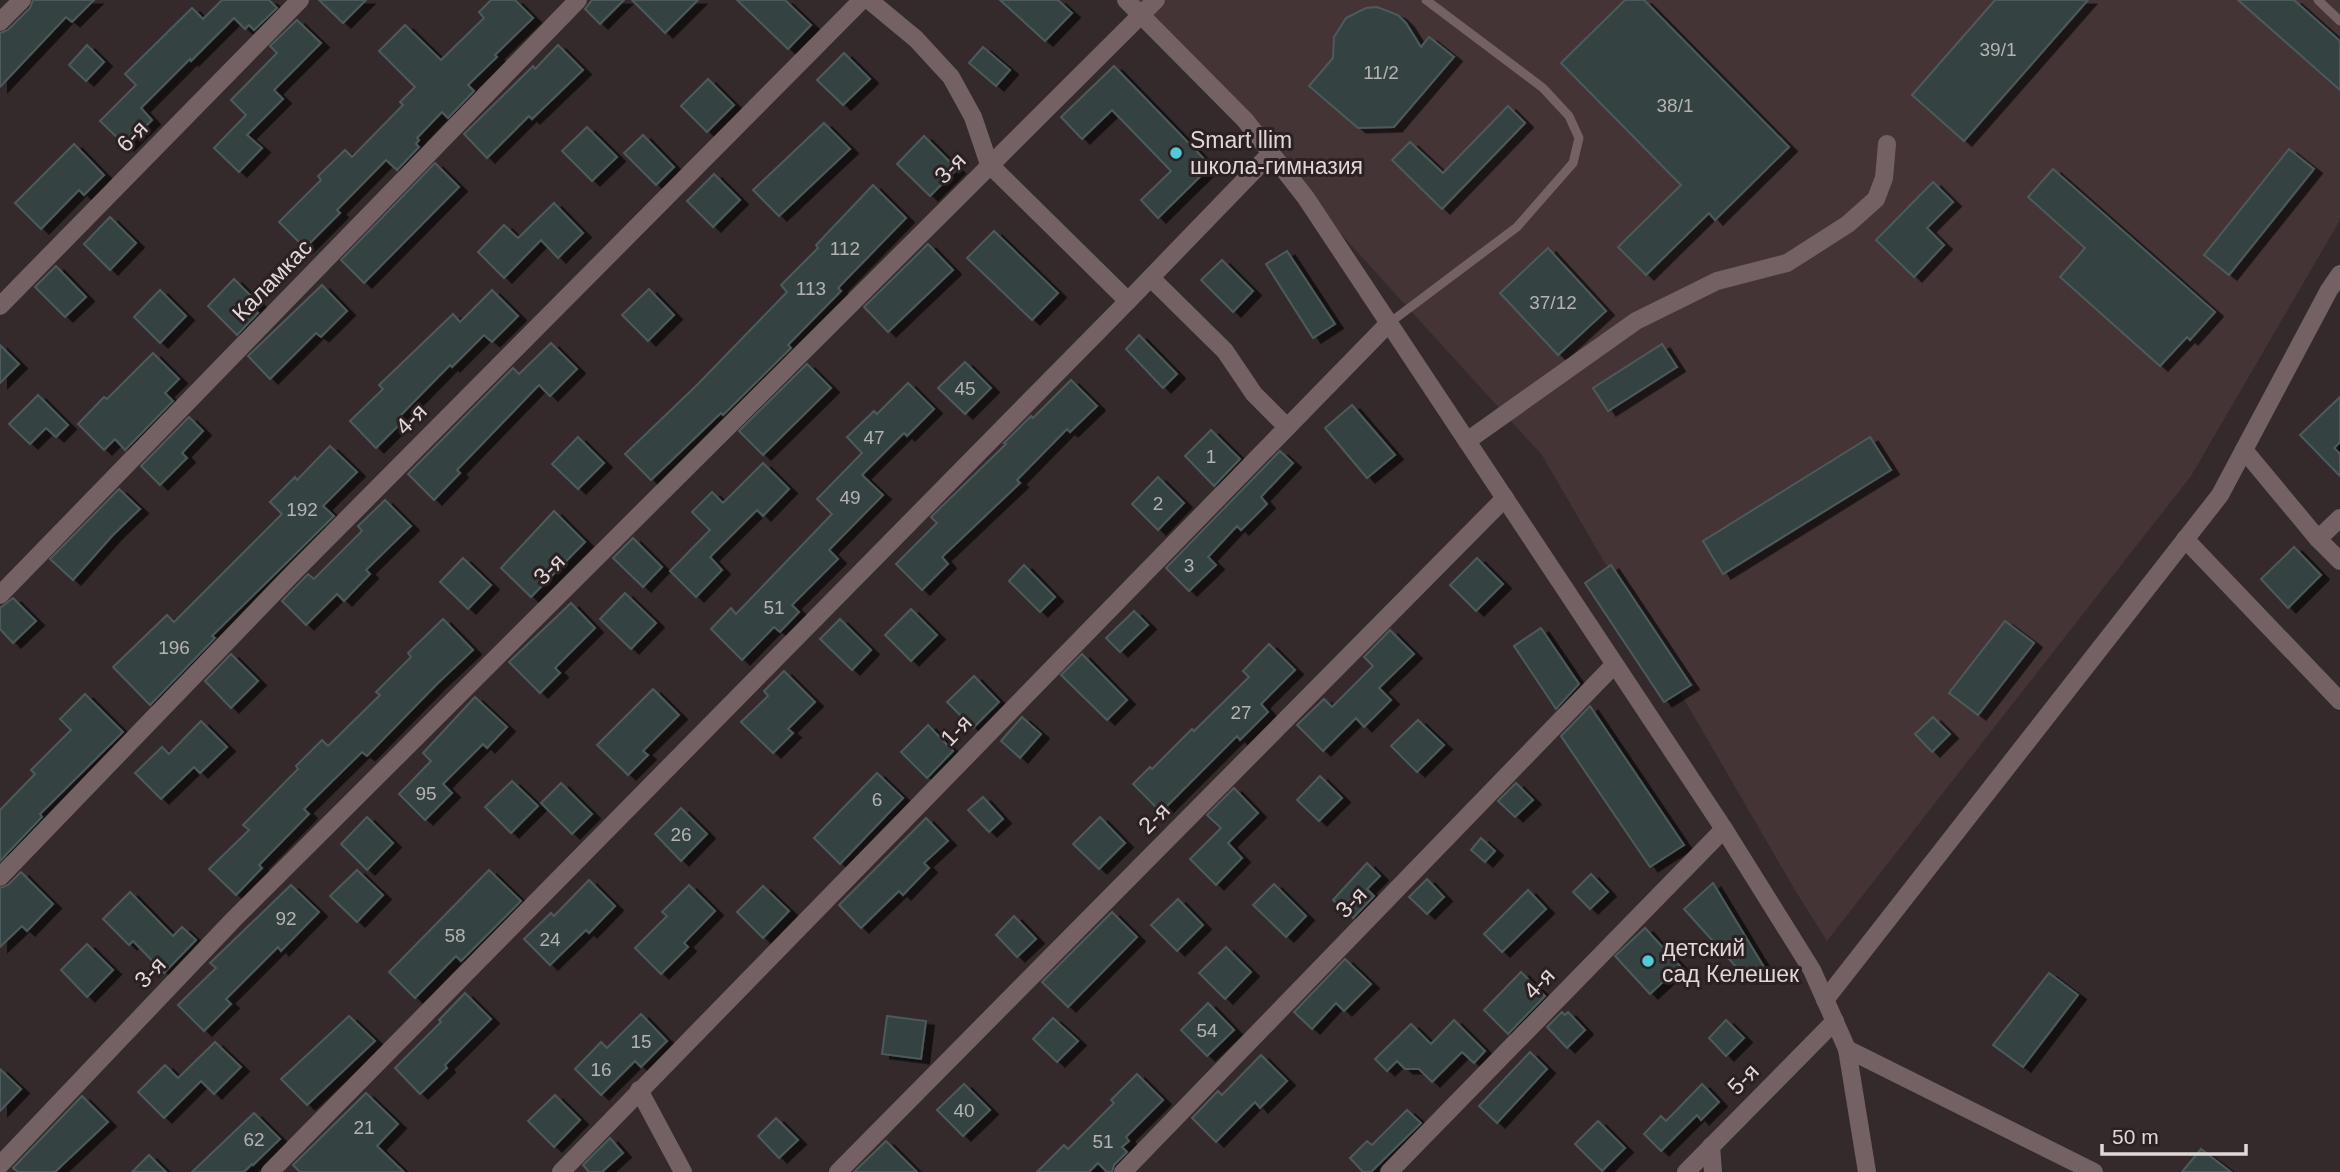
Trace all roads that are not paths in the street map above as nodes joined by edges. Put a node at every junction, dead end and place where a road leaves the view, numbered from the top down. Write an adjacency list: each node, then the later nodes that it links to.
1 (22, 0): 12 (street)
2 (300, 0): 19 (street, 6-я)
3 (578, 0): 29 (street, Каламкас)
4 (862, 0): 33 (street, 4-я)
5 (869, 0): 15 (street)
6 (1126, 0): 10 (street)
7 (1156, 0): 10 (street, 3-я)
8 (1426, 0): 20 (lane)
9 (2318, 0): 11 (lane)
10 (1142, 16): 14 (street); 15 (street, 3-я)
11 (2340, 21)
12 (0, 22)
13 (1887, 144): 22 (street)
14 (1271, 153): 17 (street); 20 (street)
15 (989, 164): 18 (street); 39 (street, 3-я)
16 (2340, 274): 23 (street)
17 (1151, 278): 18 (street); 21 (street)
18 (1128, 301): 40 (street)
19 (0, 306)
20 (1388, 324): 21 (street, 1-я); 22 (street)
21 (1287, 427): 37 (street, 1-я)
22 (1467, 441): 24 (street)
23 (2244, 450): 26 (street); 27 (street)
24 (1505, 498): 30 (street); 43 (street, 2-я)
25 (2340, 518): 27 (street)
26 (2185, 539): 31 (street); 34 (street)
27 (2318, 539): 28 (street)
28 (2340, 561)
29 (0, 595)
30 (1614, 665): 32 (street); 44 (street, 3-я)
31 (2340, 701)
32 (1724, 829): 34 (street); 45 (street, 4-я)
33 (0, 877)
34 (1825, 1000): 35 (street)
35 (1835, 1021): 36 (street); 38 (street, 5-я)
36 (1847, 1049): 48 (street); 49 (street)
37 (639, 1090): 41 (street, 1-я); 42 (street)
38 (1711, 1146): 46 (street, 5-я); 47 (street)
39 (0, 1165)
40 (270, 1172)
41 (561, 1172)
42 (683, 1172)
43 (838, 1172)
44 (1123, 1172)
45 (1389, 1172)
46 (1686, 1172)
47 (1713, 1172)
48 (1867, 1172)
49 (2094, 1172)

